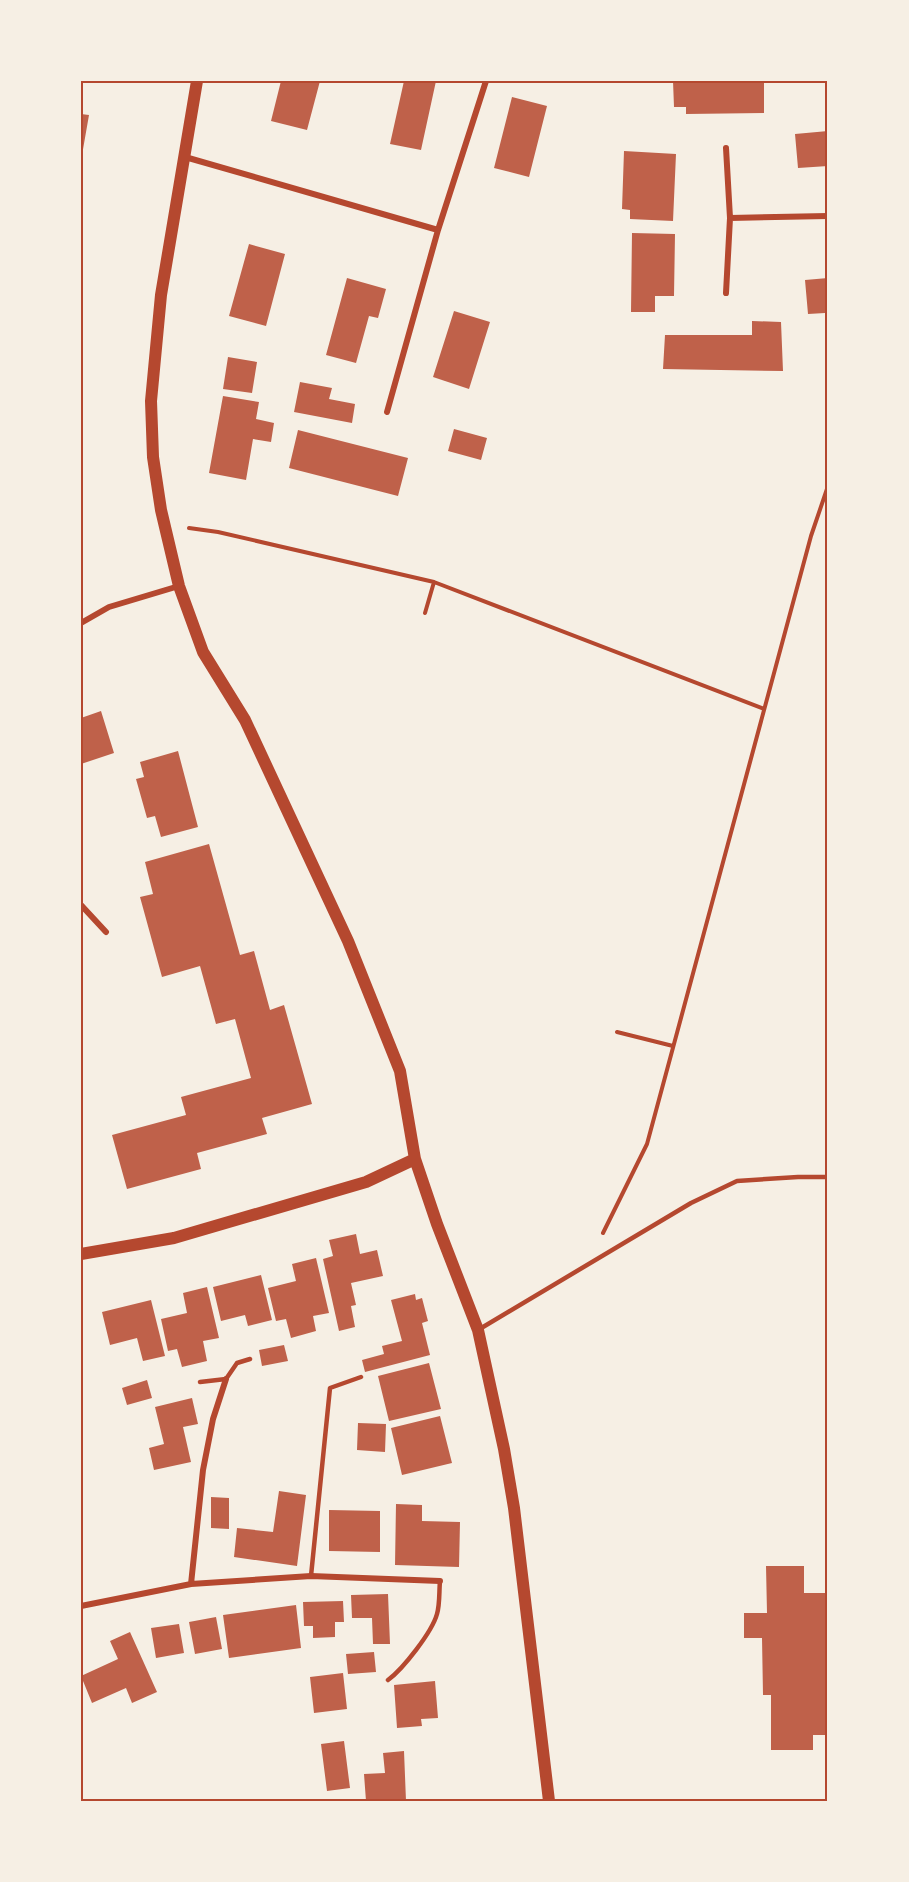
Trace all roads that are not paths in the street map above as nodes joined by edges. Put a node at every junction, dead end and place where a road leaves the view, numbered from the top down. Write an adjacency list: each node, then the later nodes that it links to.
1 (197, 81): 4 (main road)
2 (486, 81): 7 (street)
3 (726, 148): 6 (street)
4 (183, 157): 7 (street); 10 (main road)
5 (828, 216): 6 (street)
6 (730, 218): 8 (street)
7 (438, 230): 9 (street)
8 (726, 293)
9 (387, 412)
10 (179, 586): 11 (street); 14 (main road)
11 (81, 623)
12 (81, 905): 13 (street)
13 (106, 932)
14 (415, 1159): 16 (main road); 17 (main road)
15 (828, 1178): 17 (lane)
16 (81, 1254)
17 (478, 1330): 27 (main road)
18 (250, 1359): 20 (lane)
19 (361, 1377): 22 (lane)
20 (226, 1379): 21 (lane); 24 (street)
21 (200, 1382)
22 (311, 1576): 23 (street); 24 (street)
23 (440, 1581): 26 (lane)
24 (191, 1584): 25 (street)
25 (81, 1606)
26 (388, 1680)
27 (549, 1801)

